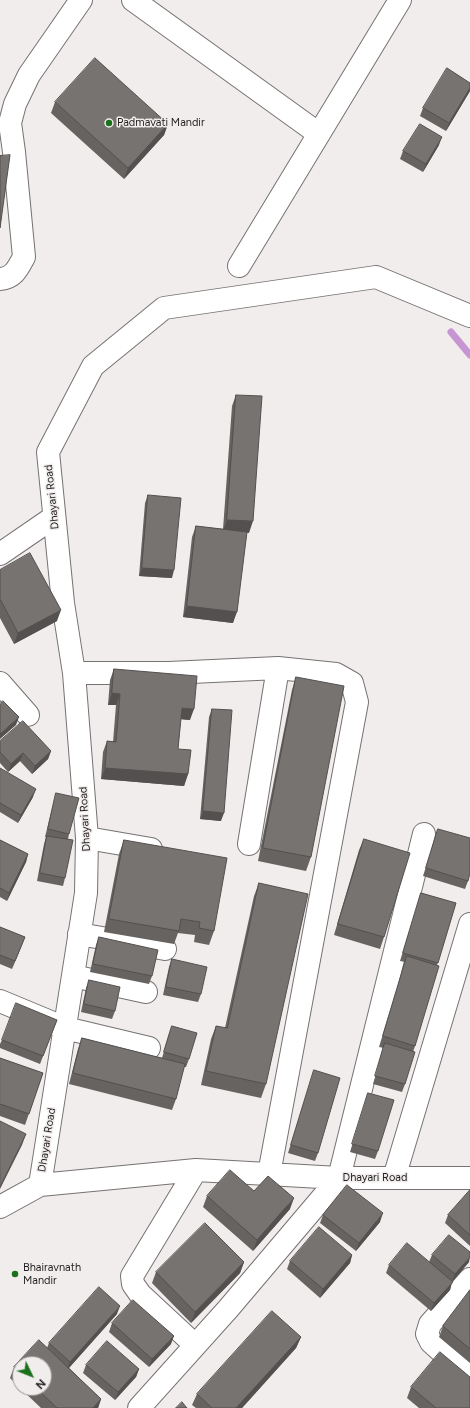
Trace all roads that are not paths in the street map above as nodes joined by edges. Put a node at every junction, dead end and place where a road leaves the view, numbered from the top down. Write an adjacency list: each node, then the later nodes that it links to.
1 (80, 0): 5 (street)
2 (132, 0): 4 (street)
3 (400, 0): 4 (street)
4 (319, 134): 6 (street)
5 (7, 152): 7 (street)
6 (238, 266)
7 (0, 279)
8 (470, 316): 9 (street, Dhayari Road)
9 (54, 516): 10 (street); 12 (street, Dhayari Road)
10 (0, 554)
11 (278, 668): 12 (street); 17 (street); 28 (street)
12 (74, 673): 16 (street, Dhayari Road)
13 (0, 683): 14 (street)
14 (28, 715)
15 (424, 834): 29 (street)
16 (87, 838): 18 (street); 20 (street, Dhayari Road)
17 (249, 844)
18 (168, 852)
19 (470, 924): 30 (street)
20 (79, 934): 21 (street); 22 (street, Dhayari Road)
21 (165, 949)
22 (73, 976): 23 (street); 25 (street, Dhayari Road)
23 (146, 992)
24 (0, 1001): 25 (street)
25 (65, 1028): 26 (street); 32 (street, Dhayari Road)
26 (149, 1048)
27 (196, 1170): 28 (street, Dhayari Road); 32 (street, Dhayari Road); 35 (street)
28 (269, 1174): 29 (street, Dhayari Road)
29 (339, 1178): 30 (street, Dhayari Road); 35 (street)
30 (394, 1178): 31 (street, Dhayari Road)
31 (470, 1178)
32 (40, 1186): 33 (street, Dhayari Road)
33 (0, 1207)
34 (470, 1280): 36 (street)
35 (195, 1345): 37 (street)
36 (470, 1377)
37 (139, 1408)

